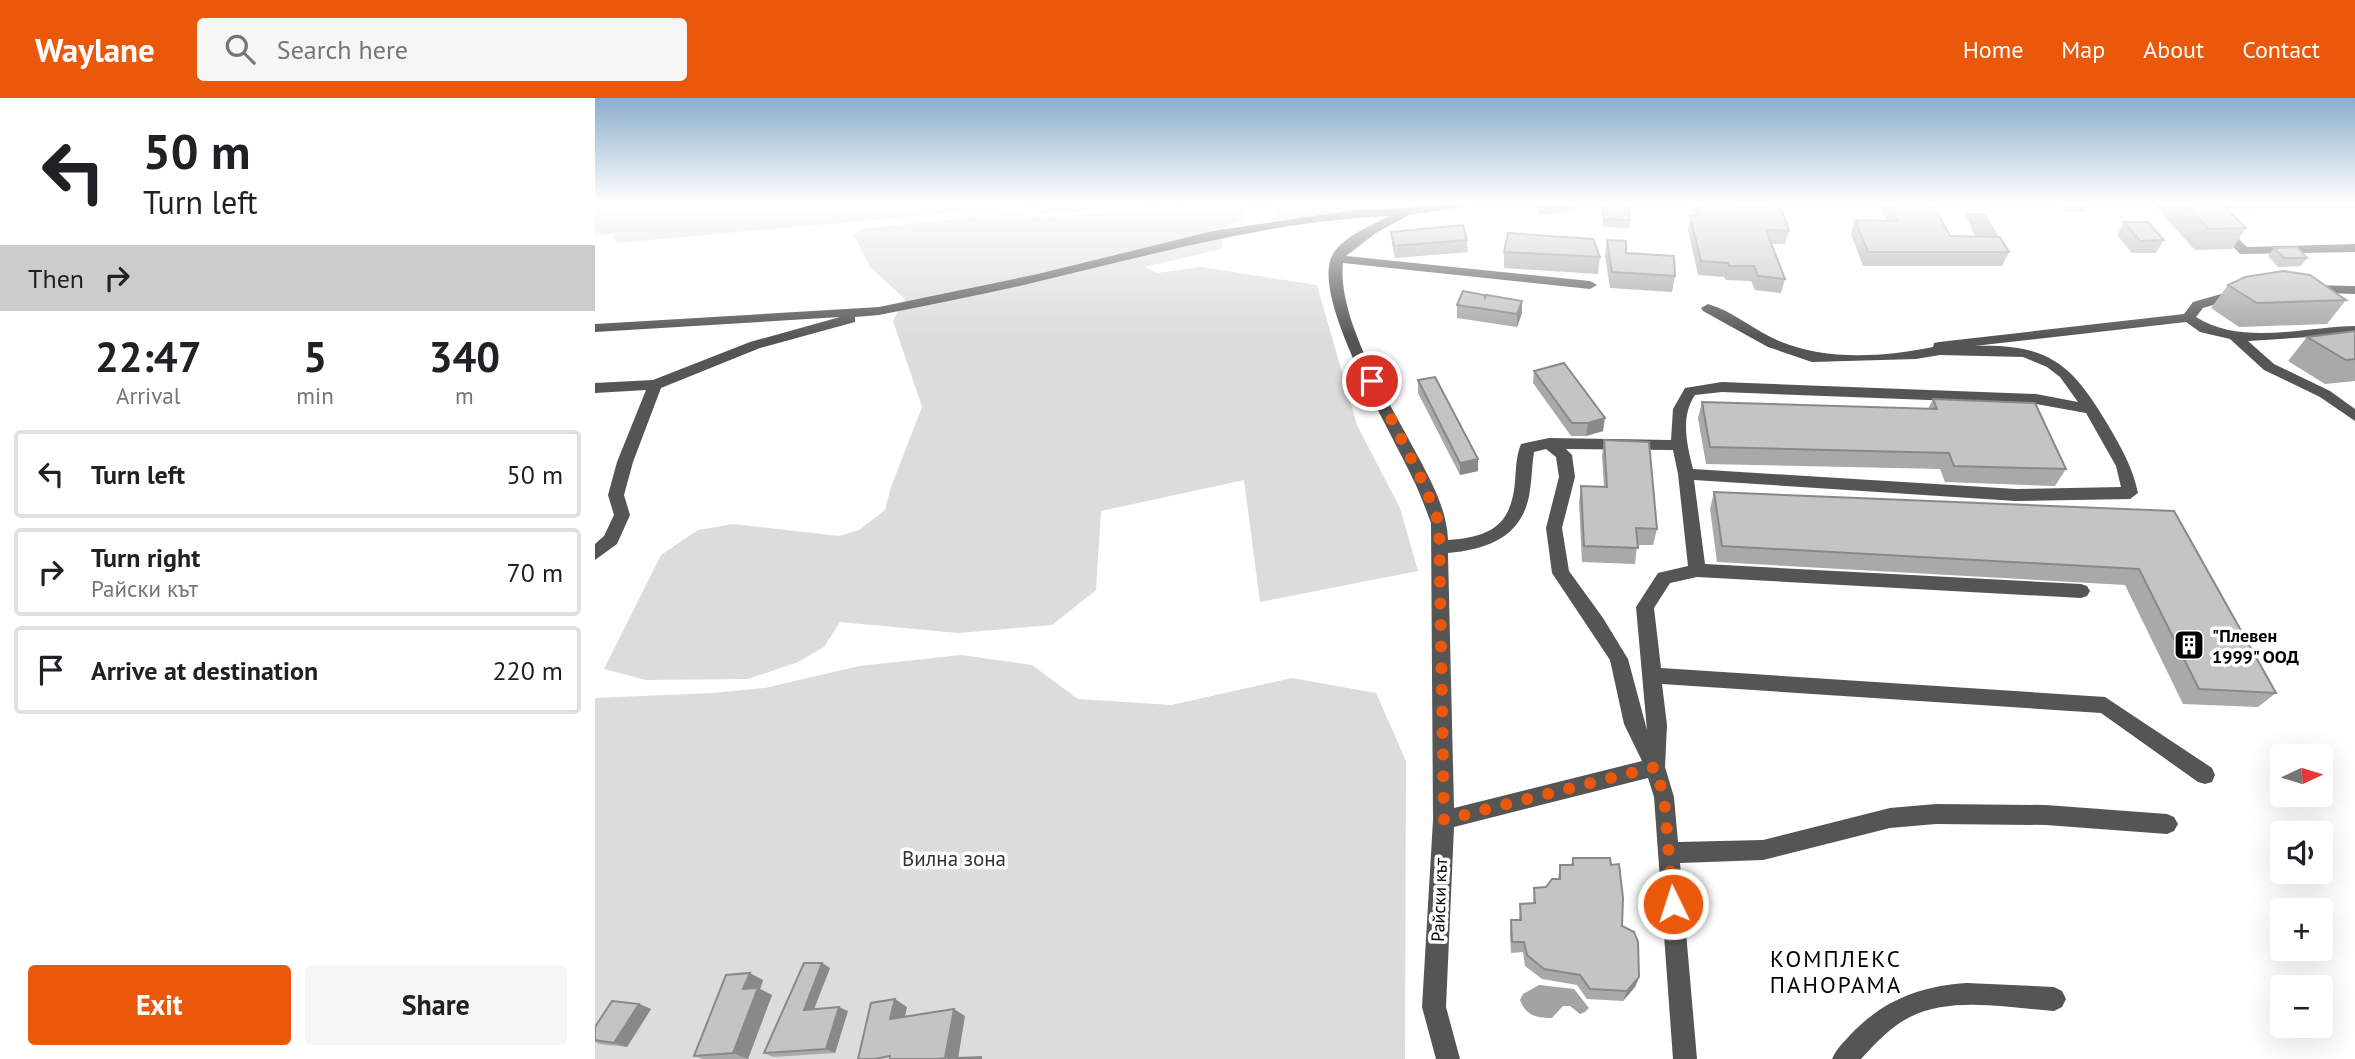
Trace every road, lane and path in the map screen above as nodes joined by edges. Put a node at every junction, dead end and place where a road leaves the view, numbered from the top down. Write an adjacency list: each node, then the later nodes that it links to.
1 (1161, 248): 11 (street)
2 (1348, 248): 5 (street)
3 (2241, 248): 4 (street)
4 (2355, 248)
5 (1337, 259): 6 (street); 24 (street, Райски кът)
6 (1590, 285)
7 (2289, 288): 9 (street)
8 (2254, 290): 12 (street)
9 (2355, 290)
10 (1708, 308): 16 (street)
11 (879, 311): 13 (street); 17 (street)
12 (2188, 318): 15 (street); 16 (street)
13 (595, 328)
14 (2355, 330): 15 (street)
15 (2235, 337): 20 (street)
16 (1941, 350): 19 (street)
17 (655, 385): 18 (street); 25 (street)
18 (595, 388)
19 (2091, 409): 22 (street); 23 (street)
20 (2355, 416)
21 (1549, 443): 22 (street); 24 (street); 29 (street)
22 (1678, 445): 23 (street)
23 (1686, 474): 26 (street)
24 (1439, 547): 31 (street, Райски кът)
25 (595, 553)
26 (1697, 570): 27 (street); 28 (street)
27 (2081, 592)
28 (1652, 675): 29 (street); 30 (street)
29 (1655, 767): 31 (street); 33 (street)
30 (2205, 775)
31 (1444, 820): 35 (street, Райски кът)
32 (2167, 824): 33 (street)
33 (1669, 853): 36 (street)
34 (2054, 999): 37 (street)
35 (1448, 1059)
36 (1685, 1059)
37 (1844, 1059)

